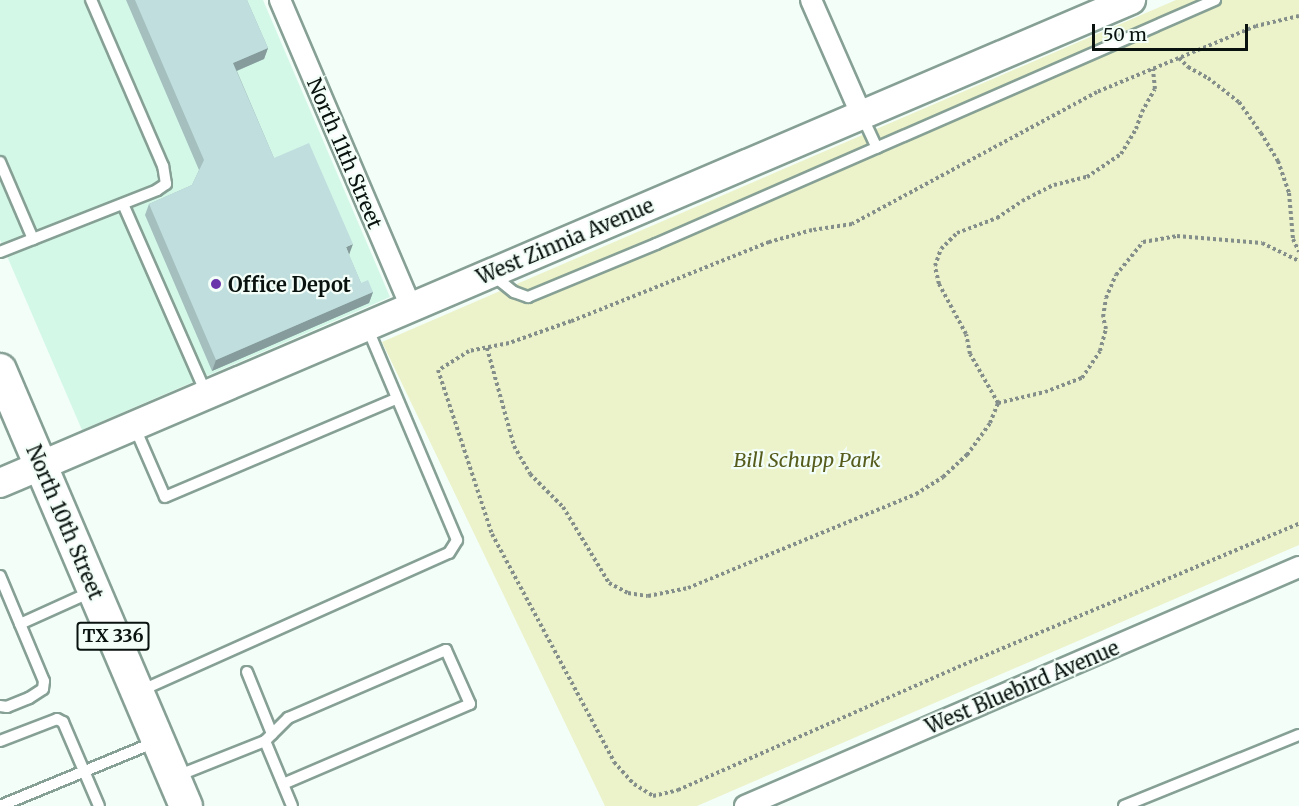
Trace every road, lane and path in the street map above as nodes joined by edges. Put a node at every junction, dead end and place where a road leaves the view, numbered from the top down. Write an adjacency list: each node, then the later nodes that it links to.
1 (91, 0): 12 (lane)
2 (280, 0): 18 (street, North 11th Street)
3 (811, 0): 9 (street)
4 (1131, 0): 9 (street, West Zinnia Avenue)
5 (1215, 0): 10 (lane)
6 (1299, 16): 7 (path)
7 (1179, 58): 8 (path); 15 (path)
8 (1153, 69): 20 (path); 24 (path)
9 (862, 116): 10 (lane); 17 (street, West Zinnia Avenue)
10 (877, 148): 17 (lane)
11 (0, 162): 13 (lane)
12 (123, 204): 13 (lane); 22 (lane)
13 (33, 239): 14 (lane)
14 (0, 252)
15 (1299, 252)
16 (1299, 261): 24 (path)
17 (489, 273): 18 (street, West Zinnia Avenue)
18 (410, 306): 19 (street, West Zinnia Avenue)
19 (366, 324): 22 (street, West Zinnia Avenue); 23 (lane)
20 (488, 348): 24 (path); 28 (path)
21 (0, 370): 26 (main road, North 10th Street / TX 336)
22 (206, 393): 25 (street, West Zinnia Avenue)
23 (396, 399): 25 (lane); 34 (lane)
24 (998, 403)
25 (134, 424): 26 (street, West Zinnia Avenue)
26 (40, 465): 27 (street, West Zinnia Avenue); 31 (main road, North 10th Street / TX 336)
27 (0, 483)
28 (1299, 524)
29 (1299, 567): 47 (street, West Bluebird Avenue)
30 (0, 576): 32 (lane)
31 (94, 591): 32 (lane); 34 (main road, North 10th Street / TX 336)
32 (20, 624): 35 (lane)
33 (247, 672): 37 (lane)
34 (137, 692): 39 (main road, North 10th Street / TX 336)
35 (0, 706)
36 (1299, 735): 48 (lane)
37 (268, 738): 41 (lane); 42 (lane); 42 (lane)
38 (0, 741): 40 (lane)
39 (159, 741): 40 (lane); 41 (main road, North 10th Street / TX 336)
40 (85, 772): 43 (lane); 44 (lane)
41 (174, 778): 45 (main road, North 10th Street / TX 336)
42 (282, 784): 46 (lane)
43 (0, 806)
44 (99, 806)
45 (186, 806)
46 (292, 806)
47 (745, 806)
48 (1124, 806)

